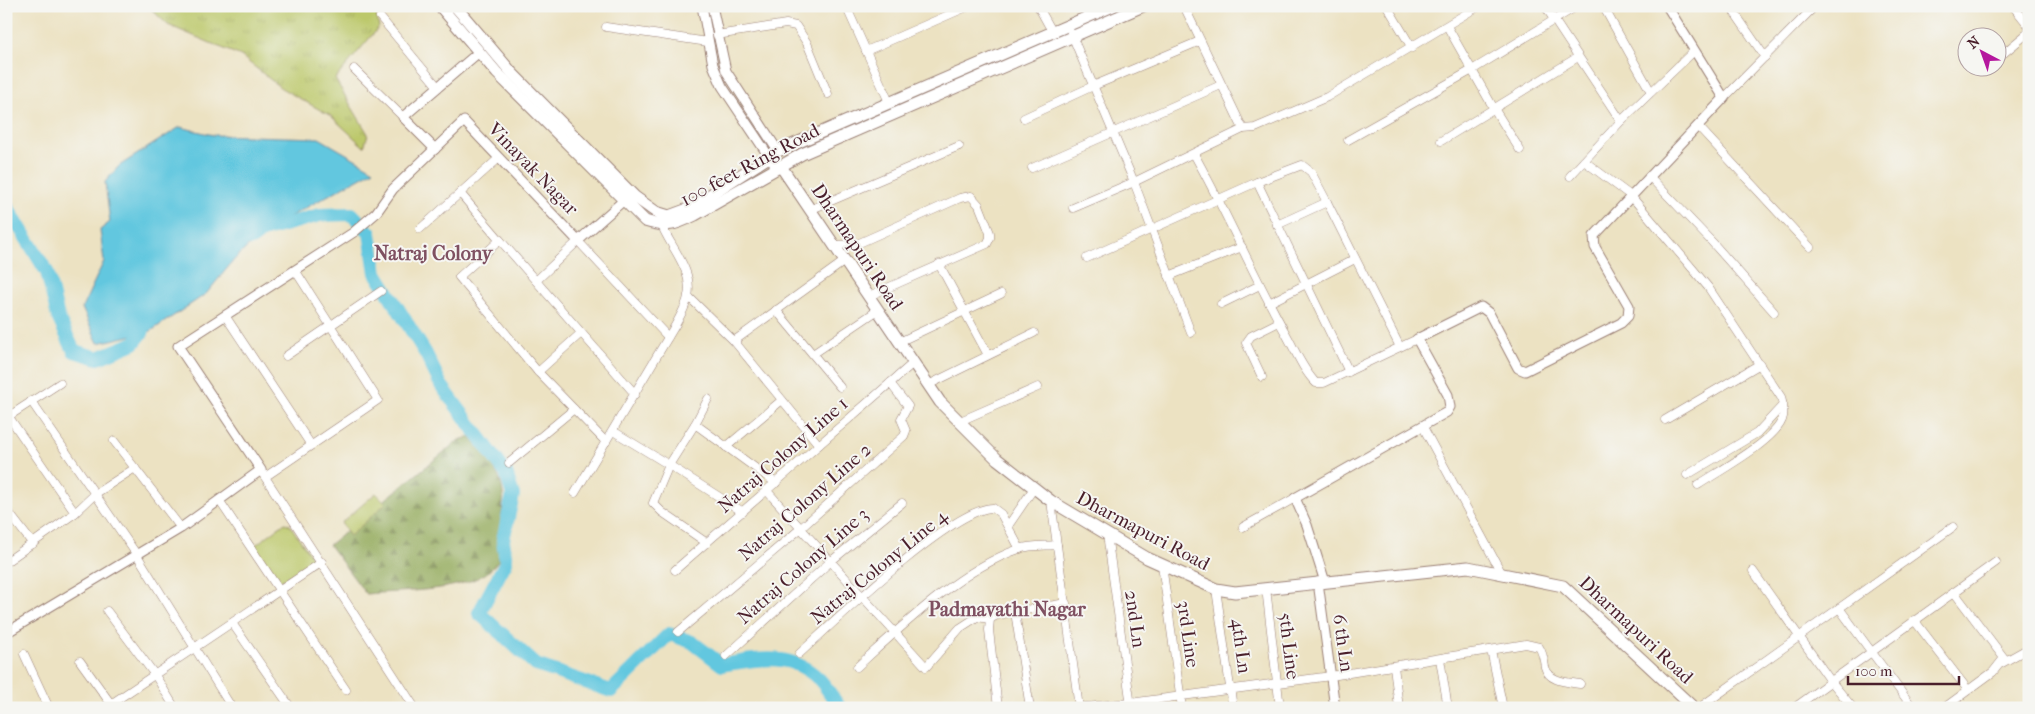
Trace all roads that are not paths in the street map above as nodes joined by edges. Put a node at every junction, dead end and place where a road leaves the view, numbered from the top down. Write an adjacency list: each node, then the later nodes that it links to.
1 (440, 6): 33 (main road, 100 feet Ring Road)
2 (456, 6): 33 (main road, 100 feet Ring Road)
3 (702, 6): 32 (street)
4 (712, 6): 29 (street)
5 (846, 6): 36 (street)
6 (969, 6): 36 (street)
7 (1038, 6): 28 (street)
8 (1113, 6): 20 (main road, 100 feet Ring Road)
9 (1143, 6): 30 (main road, 100 feet Ring Road)
10 (1184, 6): 31 (street)
11 (1387, 6): 34 (street)
12 (1479, 6): 24 (street)
13 (1545, 6): 22 (street)
14 (1577, 6): 22 (street)
15 (1603, 6): 45 (street)
16 (1666, 6): 37 (street)
17 (1730, 6): 39 (street)
18 (1815, 6): 39 (street)
19 (2013, 6): 25 (street)
20 (1088, 11): 26 (main road, 100 feet Ring Road)
21 (380, 17): 44 (street)
22 (1554, 20): 38 (street); 41 (street)
23 (606, 26): 32 (street)
24 (1448, 26): 34 (street); 41 (street)
25 (2029, 26)
26 (1068, 27): 28 (main road, 100 feet Ring Road); 30 (street)
27 (2029, 32): 35 (street)
28 (1052, 33): 48 (main road, 100 feet Ring Road)
29 (717, 35): 46 (street); 61 (street)
30 (1073, 38): 42 (street); 65 (main road, 100 feet Ring Road)
31 (1200, 41): 42 (street); 43 (street)
32 (708, 42): 61 (street)
33 (483, 48): 44 (street); 73 (main road, 100 feet Ring Road); 78 (main road, 100 feet Ring Road)
34 (1412, 48): 54 (street)
35 (2008, 50)
36 (866, 51): 48 (street)
37 (1694, 51): 45 (street); 47 (street)
38 (1578, 57): 49 (street); 52 (street)
39 (1765, 57): 47 (street)
40 (354, 69): 50 (street)
41 (1472, 70): 49 (street); 56 (street)
42 (1093, 86): 51 (street); 55 (street)
43 (1221, 86): 54 (street); 55 (street)
44 (438, 87): 50 (street)
45 (1651, 92): 52 (street)
46 (828, 94)
47 (1724, 98): 53 (street)
48 (889, 102): 61 (main road, 100 feet Ring Road)
49 (1493, 107): 57 (street); 60 (street)
50 (402, 117): 59 (street)
51 (1024, 118)
52 (1621, 121): 64 (street)
53 (1698, 126): 68 (street); 87 (street)
54 (1243, 129): 62 (street)
55 (1113, 133): 66 (street); 69 (street)
56 (1348, 140)
57 (1441, 141)
58 (959, 146): 77 (street)
59 (435, 149): 63 (street, Vinayak Nagar); 92 (street)
60 (1520, 150)
61 (773, 154): 65 (main road, Dharmapuri Road); 78 (main road, 100 feet Ring Road)
62 (1194, 154): 69 (street); 74 (street)
63 (499, 158): 71 (street); 84 (street, Vinayak Nagar)
64 (1584, 161): 67 (street); 72 (street)
65 (781, 165): 77 (main road, Dharmapuri Road); 80 (main road, 100 feet Ring Road)
66 (1032, 168)
67 (1570, 176)
68 (1648, 176): 72 (street); 106 (street)
69 (1134, 182): 76 (street); 81 (street)
70 (1257, 182): 74 (street); 75 (street); 79 (street)
71 (460, 193): 82 (street); 83 (street)
72 (1631, 196): 114 (street); 122 (street)
73 (624, 200): 80 (main road, 100 feet Ring Road); 84 (street)
74 (1220, 200): 81 (street); 86 (street)
75 (1327, 202): 79 (street); 90 (street)
76 (1072, 208)
77 (812, 209): 85 (main road, Dharmapuri Road)
78 (656, 212): 80 (street)
79 (1277, 225): 96 (street)
80 (662, 226): 99 (street)
81 (1151, 228): 88 (street); 93 (street)
82 (420, 229)
83 (500, 240): 94 (street); 123 (street)
84 (578, 241): 94 (street); 113 (street)
85 (836, 245): 89 (main road, Dharmapuri Road); 91 (street)
86 (1242, 247): 93 (street); 95 (street)
87 (1810, 247)
88 (1087, 258)
89 (846, 260): 100 (main road, Dharmapuri Road); 103 (street)
90 (1355, 260): 96 (street); 117 (street)
91 (939, 264): 100 (street); 105 (street)
92 (295, 270): 107 (street); 109 (street)
93 (1169, 276): 112 (street)
94 (536, 281): 110 (street)
95 (1260, 285): 101 (street); 102 (street)
96 (1306, 285): 101 (street); 124 (street)
97 (381, 291): 109 (street)
98 (1001, 294): 105 (street)
99 (688, 296): 113 (street); 115 (street)
100 (869, 296): 104 (main road, Dharmapuri Road)
101 (1269, 303): 108 (street)
102 (1220, 304)
103 (776, 310): 115 (street); 118 (street)
104 (878, 310): 116 (main road, Dharmapuri Road); 118 (street)
105 (962, 311): 116 (street); 120 (street)
106 (1774, 312)
107 (226, 317): 145 (street); 151 (street)
108 (1280, 322): 124 (street); 125 (street)
109 (329, 327): 119 (street); 145 (street)
110 (582, 333): 123 (street); 131 (street)
111 (1034, 333): 120 (street)
112 (1191, 333)
113 (668, 337): 131 (street)
114 (1417, 339): 117 (street); 141 (street)
115 (734, 341): 133 (street)
116 (899, 342): 121 (main road, Dharmapuri Road)
117 (1400, 347): 124 (street)
118 (813, 354): 129 (street)
119 (286, 356)
120 (988, 356): 128 (street)
121 (912, 364): 127 (street, Natraj Colony Line 1); 128 (main road, Dharmapuri Road)
122 (1760, 364): 135 (street); 138 (street)
123 (538, 372): 136 (street)
124 (1349, 372)
125 (1262, 377)
126 (60, 383): 134 (street)
127 (890, 383): 146 (street, Natraj Colony Line 1); 170 (street, Natraj Colony Line 2)
128 (928, 385): 139 (main road, Dharmapuri Road)
129 (840, 387)
130 (1038, 387): 139 (street)
131 (635, 394): 142 (street)
132 (708, 399): 140 (street)
133 (782, 400): 146 (street); 147 (street)
134 (31, 401): 137 (street); 158 (street)
135 (1783, 405): 152 (street); 154 (street)
136 (574, 409): 144 (street); 148 (street)
137 (7, 418): 165 (street)
138 (1665, 420)
139 (958, 422): 155 (main road, Dharmapuri Road)
140 (695, 424): 147 (street); 149 (street)
141 (1423, 427): 159 (street); 184 (street)
142 (613, 431): 144 (street); 149 (street)
143 (114, 441): 150 (street)
144 (606, 442): 157 (street)
145 (311, 445): 151 (street)
146 (819, 445): 153 (street, Natraj Colony Line 1)
147 (726, 447): 153 (street)
148 (509, 463)
149 (669, 464): 164 (street); 172 (street)
150 (135, 468): 158 (street); 169 (street)
151 (263, 473): 160 (street); 178 (street)
152 (1687, 474)
153 (776, 483): 156 (street, Natraj Colony Line 1)
154 (1698, 485)
155 (1034, 488): 161 (main road, Dharmapuri Road); 166 (street)
156 (767, 491): 164 (street, Natraj Colony Line 1); 170 (street)
157 (576, 493)
158 (95, 494): 165 (street); 176 (street)
159 (1295, 498): 167 (street); 185 (street, 6 th Ln)
160 (219, 500): 169 (street); 188 (street)
161 (1051, 501): 171 (main road, Dharmapuri Road); 174 (street)
162 (902, 503): 179 (street, Natraj Colony Line 3)
163 (6, 510): 173 (street)
164 (743, 512): 172 (street, Natraj Colony Line 1)
165 (75, 513): 173 (street)
166 (1008, 526): 175 (street, Natraj Colony Line 4); 190 (street, Natraj Colony Line 4)
167 (1242, 527)
168 (1953, 527): 192 (street)
169 (181, 528): 176 (street)
170 (800, 529): 179 (street); 198 (street, Natraj Colony Line 2)
171 (1107, 534): 181 (main road, Dharmapuri Road); 223 (street, 2nd Ln)
172 (707, 543): 182 (street, Natraj Colony Line 1)
173 (34, 544): 177 (street)
174 (1057, 545): 175 (street); 191 (street)
175 (1020, 549): 199 (street)
176 (137, 555): 200 (street); 202 (street)
177 (6, 562)
178 (322, 562): 188 (street); 230 (street)
179 (830, 562): 190 (street); 208 (street, Natraj Colony Line 3)
180 (1996, 562): 189 (street)
181 (1162, 565): 187 (main road, Dharmapuri Road); 222 (street, 3rd Line)
182 (675, 570)
183 (1753, 571): 201 (street)
184 (1502, 574): 185 (main road, Dharmapuri Road); 241 (main road, Dharmapuri Road)
185 (1322, 582): 186 (main road, Dharmapuri Road); 215 (street, 6 th Ln)
186 (1266, 588): 187 (main road, Dharmapuri Road); 217 (street, 5th Line)
187 (1216, 589): 219 (street, 4th Ln)
188 (278, 592): 197 (street); 220 (street)
189 (1954, 592): 196 (street); 211 (street)
190 (862, 597): 199 (street); 207 (street, Natraj Colony Line 4)
191 (1066, 603): 194 (street); 225 (street)
192 (1839, 608): 201 (street); 205 (street)
193 (107, 611): 214 (street)
194 (1015, 612): 195 (street); 232 (street)
195 (990, 620): 199 (street); 231 (street)
196 (1914, 620): 205 (street); 221 (street)
197 (232, 623): 202 (street); 229 (street)
198 (678, 632)
199 (895, 632): 213 (street)
200 (6, 633)
201 (1799, 637): 216 (street); 242 (street)
202 (195, 648): 214 (street); 228 (street)
203 (2029, 648): 211 (street)
204 (1491, 650): 209 (street); 218 (street); 240 (street)
205 (1870, 653): 216 (street); 245 (street)
206 (24, 654): 226 (street)
207 (799, 654)
208 (726, 656)
209 (1440, 659): 212 (street); 239 (street)
210 (80, 661): 224 (street)
211 (2002, 663): 221 (street)
212 (1394, 666): 215 (street); 238 (street)
213 (857, 667)
214 (155, 675): 224 (street); 227 (street)
215 (1331, 676): 217 (street); 237 (street, 6 th Ln)
216 (1830, 680): 243 (street); 244 (street)
217 (1277, 683): 219 (street); 236 (street, 5th Line)
218 (1580, 684)
219 (1230, 689): 222 (street); 235 (street, 4th Ln)
220 (346, 690)
221 (1968, 690): 246 (street)
222 (1180, 696): 223 (street); 234 (street, 3rd Line)
223 (1130, 705): 225 (street)
224 (108, 706)
225 (1079, 707): 233 (street)
226 (49, 708)
227 (175, 708)
228 (232, 708)
229 (291, 708)
230 (415, 708)
231 (998, 708)
232 (1030, 708)
233 (1075, 708)
234 (1182, 708)
235 (1233, 708)
236 (1280, 708)
237 (1336, 708)
238 (1399, 708)
239 (1448, 708)
240 (1503, 708)
241 (1694, 708)
242 (1699, 708)
243 (1794, 708)
244 (1853, 708)
245 (1913, 708)
246 (1944, 708)

